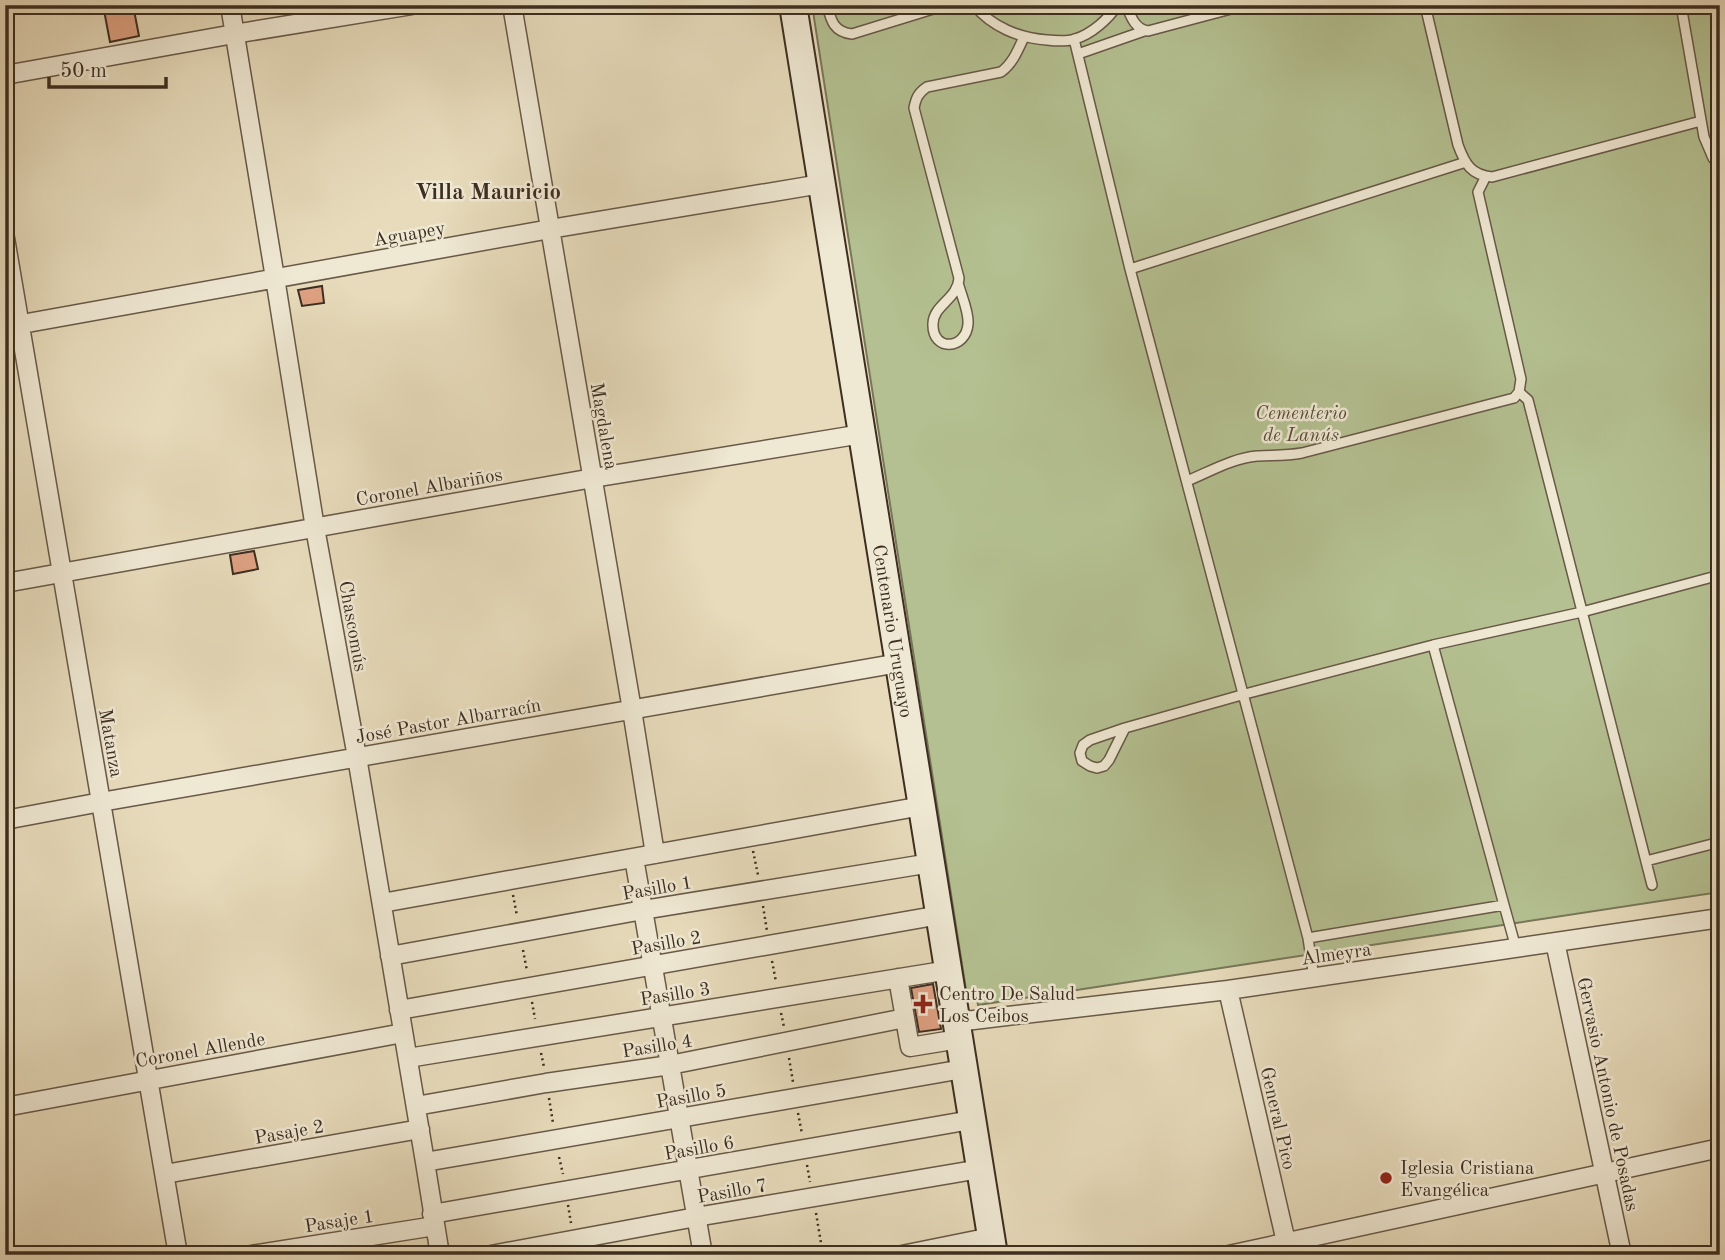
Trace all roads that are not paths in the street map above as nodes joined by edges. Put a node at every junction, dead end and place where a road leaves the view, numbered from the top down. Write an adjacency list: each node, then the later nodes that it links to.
1 (230, 5): 14 (street, Chascomús)
2 (412, 5): 14 (street)
3 (512, 5): 24 (street, Magdalena)
4 (793, 5): 23 (main road, Centenario Uruguayo)
5 (827, 5): 6 (lane)
6 (946, 5)
7 (974, 5): 15 (lane)
8 (1118, 5): 16 (lane)
9 (1126, 5): 13 (lane)
10 (1245, 5): 13 (lane)
11 (1425, 5): 20 (lane)
12 (1681, 5): 19 (lane)
13 (1143, 31): 17 (lane)
14 (234, 34): 18 (street); 27 (street, Chascomús)
15 (1024, 37): 16 (lane); 28 (lane)
16 (1074, 39): 17 (lane)
17 (1078, 54): 26 (lane)
18 (5, 75)
19 (1701, 121): 21 (lane); 22 (lane)
20 (1466, 162): 22 (lane); 26 (lane)
21 (1720, 166)
22 (1486, 176): 30 (lane)
23 (821, 184): 24 (street, Aguapey); 31 (main road, Centenario Uruguayo)
24 (550, 229): 27 (street, Aguapey); 32 (street, Magdalena)
25 (5, 238): 29 (street, Matanza)
26 (1130, 270): 33 (lane)
27 (275, 278): 29 (street, Aguapey); 34 (street, Chascomús)
28 (959, 286): 28 (lane)
29 (12, 325): 35 (street, Matanza)
30 (1519, 392): 33 (lane); 38 (lane)
31 (862, 434): 32 (street, Coronel Albariños); 40 (main road, Centenario Uruguayo)
32 (593, 478): 34 (street, Coronel Albariños); 42 (street, Magdalena)
33 (1187, 481): 41 (lane)
34 (315, 528): 35 (street, Coronel Albariños); 44 (street, Chascomús)
35 (61, 573): 37 (street, Coronel Albariños); 45 (street, Matanza)
36 (1720, 575): 38 (lane)
37 (5, 583)
38 (1582, 612): 39 (lane); 51 (lane)
39 (1433, 645): 41 (lane); 55 (lane)
40 (899, 663): 42 (street, José Pastor Albarracín); 46 (main road, Centenario Uruguayo)
41 (1245, 694): 43 (lane); 59 (lane)
42 (632, 710): 44 (street, José Pastor Albarracín); 49 (street, Magdalena)
43 (1125, 728): 43 (lane)
44 (357, 757): 45 (street, José Pastor Albarracín); 54 (street, Chascomús)
45 (101, 802): 47 (street, José Pastor Albarracín); 76 (street, Matanza)
46 (922, 806): 49 (street); 52 (main road, Centenario Uruguayo)
47 (5, 820)
48 (1720, 842): 51 (lane)
49 (655, 854): 50 (street)
50 (634, 858): 54 (street); 56 (street)
51 (1646, 861): 53 (lane)
52 (931, 863): 56 (street, Pasillo 1); 57 (main road, Centenario Uruguayo)
53 (1652, 885)
54 (382, 903): 62 (street, Chascomús)
55 (1504, 905): 59 (lane); 61 (lane)
56 (643, 910): 62 (street, Pasillo 1); 63 (street)
57 (940, 915): 63 (street, Pasillo 2); 64 (main road, Centenario Uruguayo)
58 (1720, 918): 60 (street, Almeyra)
59 (1308, 937): 66 (lane)
60 (1555, 943): 61 (street, Almeyra); 86 (street, Gervasio Antonio de Posadas)
61 (1517, 948): 66 (street, Almeyra)
62 (390, 956): 68 (street, Chascomús)
63 (653, 965): 68 (street, Pasillo 2); 69 (street)
64 (948, 970): 65 (street, Pasillo 3); 71 (main road, Centenario Uruguayo)
65 (898, 978): 69 (street, Pasillo 3); 70 (street)
66 (1314, 978): 67 (street, Almeyra)
67 (1228, 990): 71 (street, Almeyra); 91 (street, General Pico)
68 (400, 1010): 72 (street, Chascomús)
69 (662, 1017): 73 (street, Pasillo 3); 74 (street)
70 (905, 1018): 71 (street, Almeyra); 74 (street, Pasillo 4)
71 (958, 1030): 75 (main road, Centenario Uruguayo)
72 (403, 1032): 73 (street, Chascomús); 76 (street, Coronel Allende)
73 (408, 1058): 77 (street, Chascomús)
74 (670, 1065): 77 (street, Pasillo 4); 79 (street)
75 (963, 1069): 79 (street, Pasillo 5); 80 (main road, Centenario Uruguayo)
76 (148, 1080): 78 (street, Coronel Allende); 87 (street, Matanza)
77 (416, 1106): 81 (street, Chascomús)
78 (5, 1107)
79 (679, 1118): 83 (street, Pasillo 5); 85 (street)
80 (971, 1120): 84 (main road, Centenario Uruguayo); 85 (street, Pasillo 6)
81 (420, 1129): 83 (street, Chascomús); 87 (street, Pasaje 2)
82 (1720, 1147): 86 (street)
83 (425, 1162): 89 (street, Chascomús)
84 (980, 1169): 88 (street, Pasillo 7); 90 (main road, Centenario Uruguayo)
85 (688, 1170): 88 (street); 89 (street, Pasillo 6)
86 (1604, 1173): 91 (street); 99 (street, Gervasio Antonio de Posadas)
87 (165, 1174): 92 (street, Matanza)
88 (696, 1217): 95 (street, Pasillo 7); 96 (street)
89 (434, 1220): 93 (street, Pasaje 1); 94 (street, Chascomús)
90 (992, 1246): 97 (street)
91 (1288, 1249): 98 (street)
92 (178, 1255)
93 (251, 1255)
94 (440, 1255)
95 (491, 1255)
96 (703, 1255)
97 (902, 1255)
98 (1229, 1255)
99 (1622, 1255)

